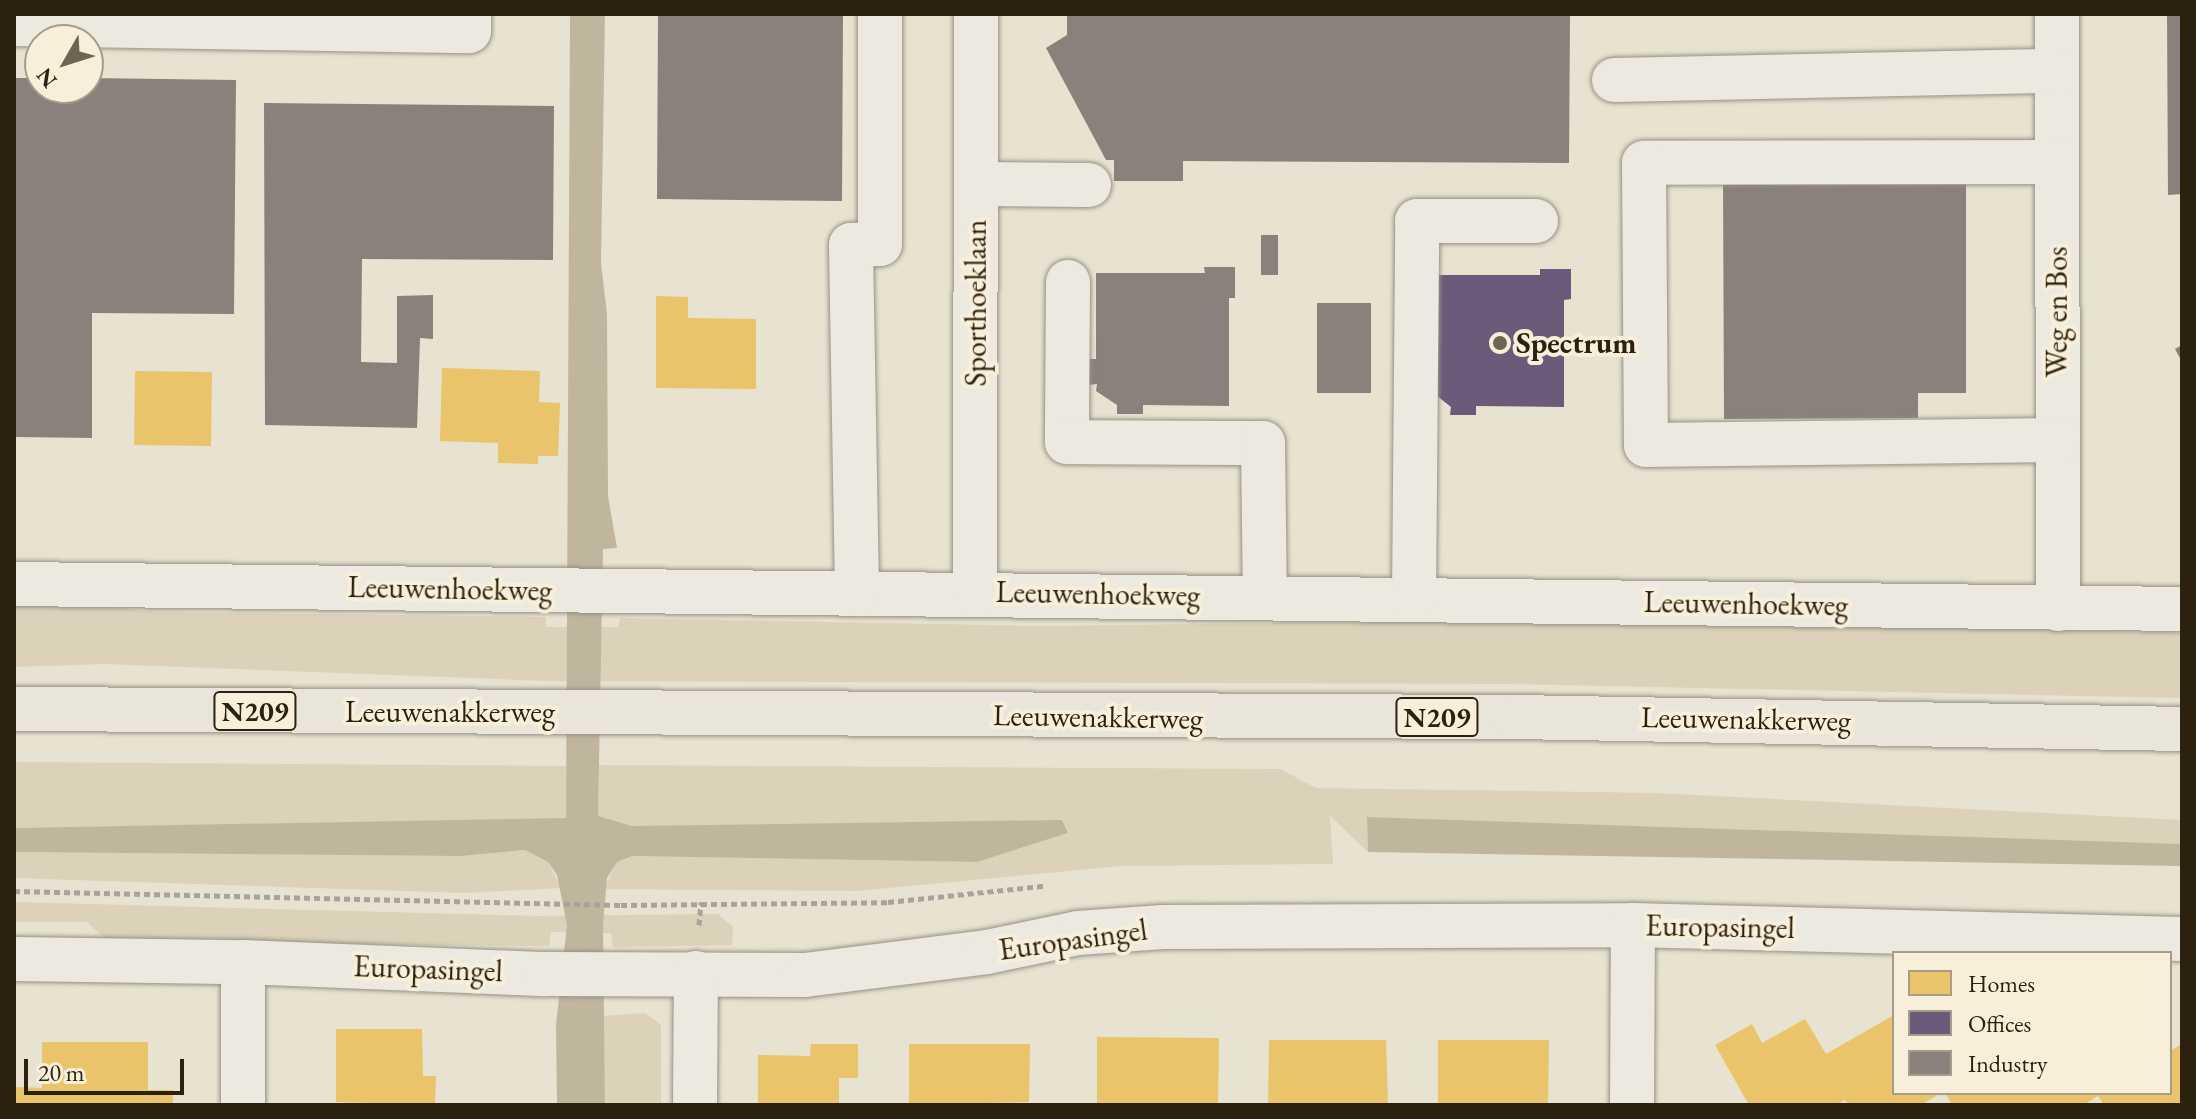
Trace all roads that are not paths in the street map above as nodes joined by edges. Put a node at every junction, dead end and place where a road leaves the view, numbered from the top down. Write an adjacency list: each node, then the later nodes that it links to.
1 (469, 14): 5 (street)
2 (880, 14): 15 (street)
3 (976, 14): 9 (street, Sporthoeklaan)
4 (2057, 14): 6 (street, Weg en Bos)
5 (14, 24)
6 (2057, 71): 7 (street); 8 (street, Weg en Bos)
7 (1614, 80)
8 (2057, 162): 13 (street, Weg en Bos); 13 (street)
9 (976, 184): 10 (street); 16 (street, Sporthoeklaan)
10 (1089, 185)
11 (1536, 221): 18 (street)
12 (1068, 282): 17 (street)
13 (2058, 440): 19 (street, Weg en Bos)
14 (14, 584): 15 (street, Leeuwenhoekweg)
15 (857, 591): 16 (street, Leeuwenhoekweg)
16 (975, 592): 17 (street, Leeuwenhoekweg)
17 (1265, 596): 18 (street, Leeuwenhoekweg)
18 (1414, 598): 19 (street, Leeuwenhoekweg)
19 (2058, 609): 20 (street, Leeuwenhoekweg)
20 (2182, 609)
21 (14, 709): 22 (main road, Leeuwenakkerweg / N209)
22 (2182, 729)
23 (1633, 925): 24 (street, Europasingel); 27 (street, Europasingel); 30 (street)
24 (2182, 939)
25 (14, 959): 26 (street, Europasingel)
26 (243, 962): 27 (street, Europasingel); 28 (street)
27 (696, 973): 29 (street)
28 (243, 1105)
29 (695, 1105)
30 (1632, 1105)

